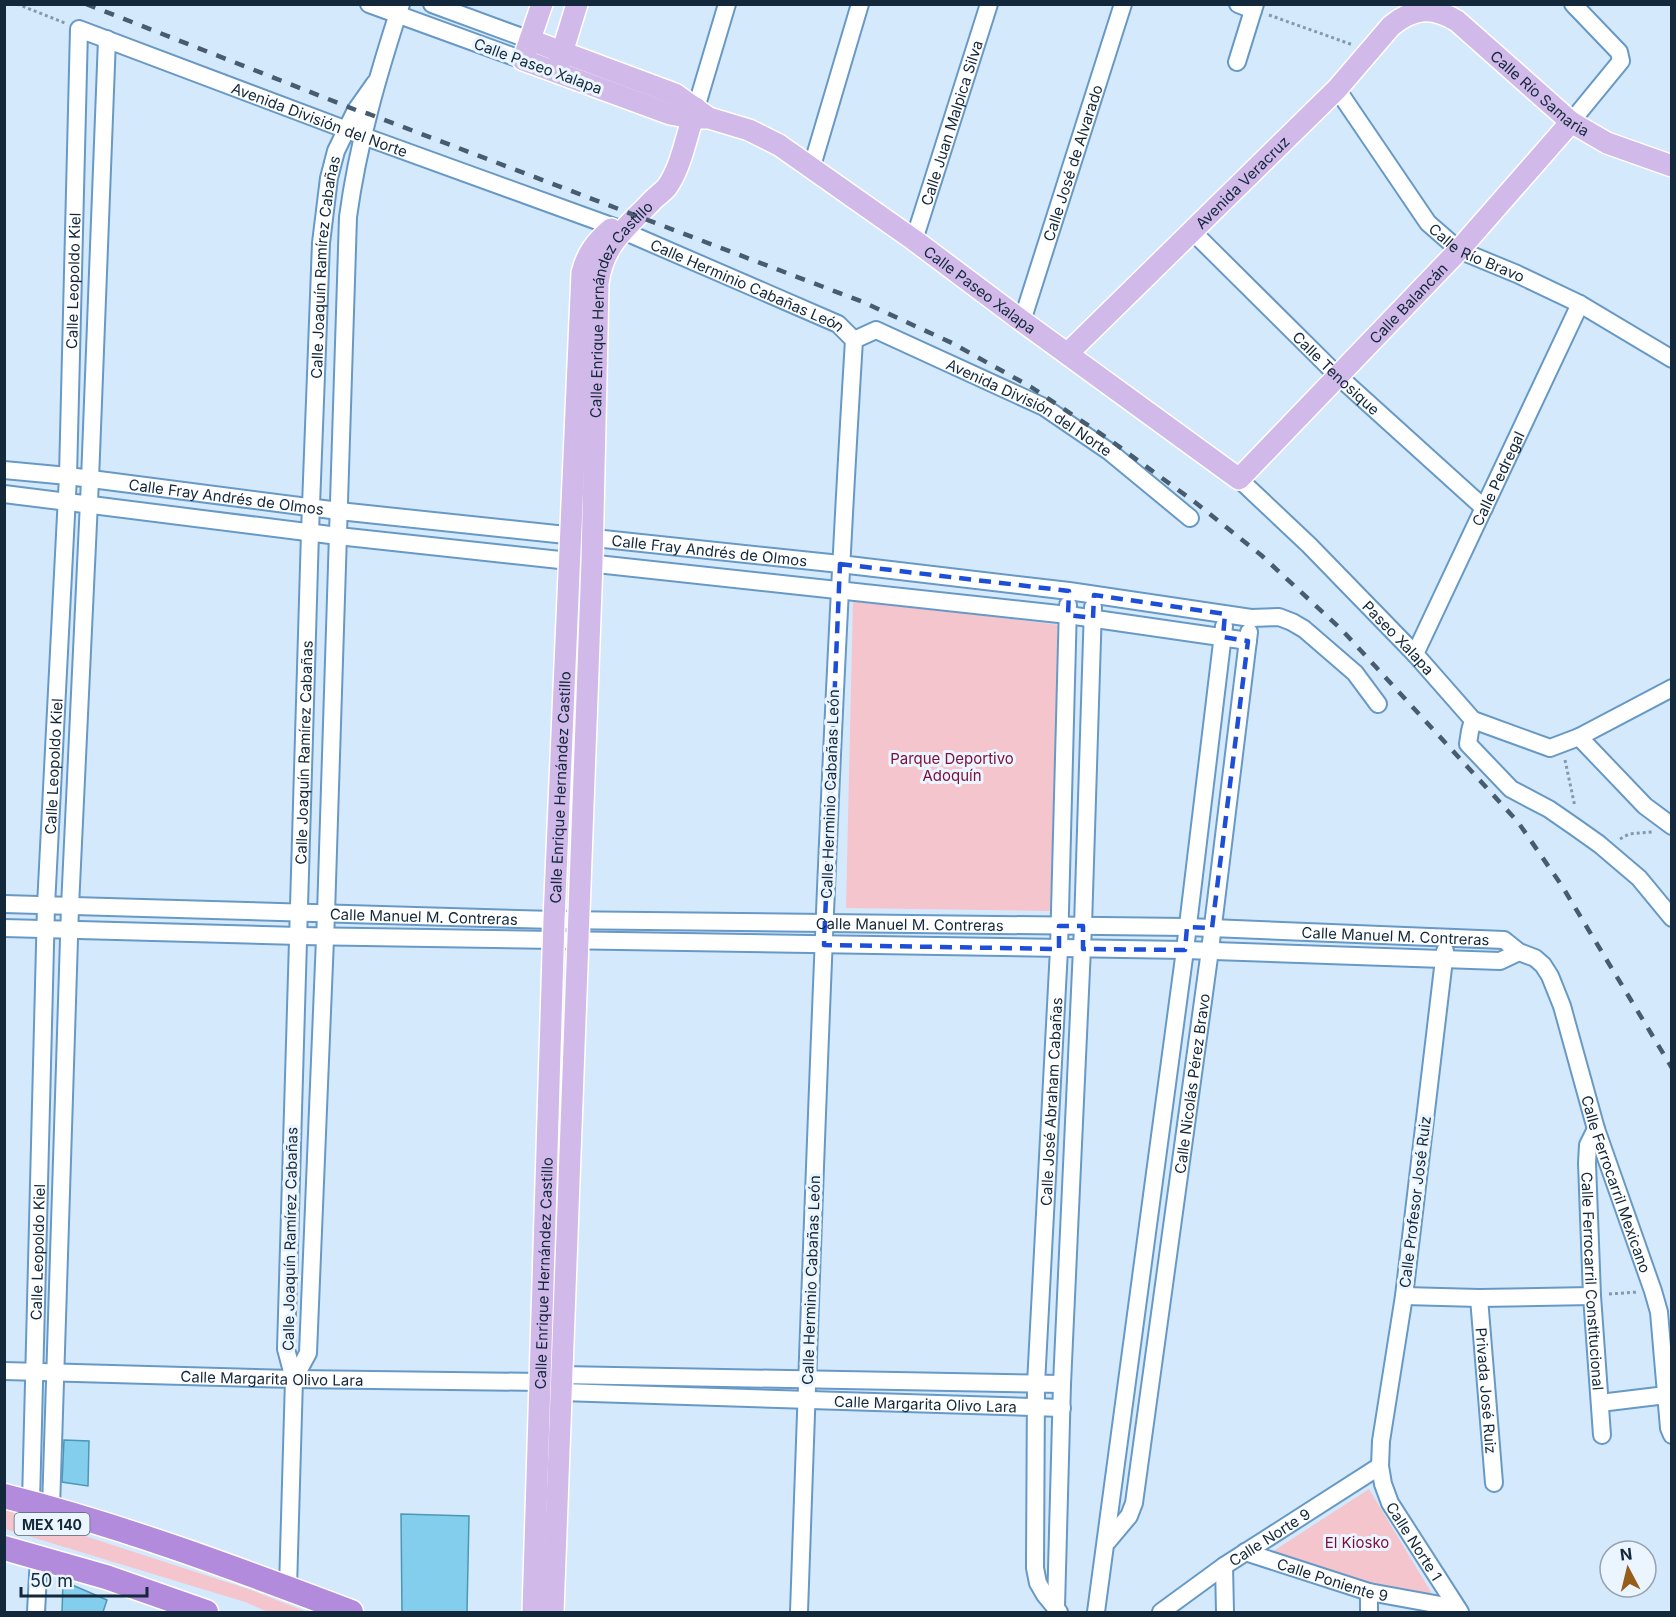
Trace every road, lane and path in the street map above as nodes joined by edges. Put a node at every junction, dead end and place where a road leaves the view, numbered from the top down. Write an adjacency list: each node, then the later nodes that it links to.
1 (17, 4): 14 (path)
2 (369, 4): 12 (street, Calle Paseo Xalapa)
3 (432, 4): 17 (street, Calle Paseo Xalapa)
4 (542, 4): 17 (main road)
5 (578, 4): 18 (main road)
6 (727, 4): 22 (street)
7 (860, 4): 26 (street)
8 (989, 4): 30 (street, Calle Juan Malpica Silva)
9 (1123, 4): 35 (street, Calle José de Alvarado)
10 (1573, 4): 23 (street)
11 (1248, 6): 16 (path); 19 (street)
12 (399, 10): 17 (street, Calle Paseo Xalapa); 20 (street)
13 (1417, 11): 16 (main road, Avenida Veracruz); 23 (main road, Calle Río Samaria)
14 (79, 29): 15 (street, Avenida División del Norte); 41 (street, Calle Leopoldo Kiel)
15 (107, 39): 24 (street, Avenida División del Norte); 43 (street, Calle Leopoldo Kiel)
16 (1374, 44): 21 (main road, Avenida Veracruz)
17 (526, 50): 18 (main road, Calle Paseo Xalapa)
18 (559, 62): 22 (main road, Calle Paseo Xalapa)
19 (1237, 62)
20 (375, 83): 24 (street, Calle Joaquín Ramírez Cabañas); 25 (street, Calle Joaquín Ramírez Cabañas)
21 (1337, 89): 29 (main road, Avenida Veracruz); 31 (street, Calle Río Bravo)
22 (699, 114): 26 (main road, Calle Paseo Xalapa); 28 (main road, Calle Enrique Hernández Castillo)
23 (1571, 122): 27 (main road, Calle Río Samaria); 31 (main road, Calle Balancán)
24 (346, 130): 25 (street, Avenida División del Norte); 33 (street, Calle Joaquín Ramírez Cabañas)
25 (363, 136): 28 (street, Avenida División del Norte); 34 (street, Calle Joaquín Ramírez Cabañas)
26 (812, 166): 30 (main road, Calle Paseo Xalapa)
27 (1671, 166)
28 (619, 229): 36 (street, Calle Herminio Cabañas León); 53 (main road, Calle Enrique Hernández Castillo); 54 (main road, Calle Enrique Hernández Castillo)
29 (1193, 232): 37 (main road, Avenida Veracruz); 39 (street, Calle Tenosique)
30 (914, 240): 35 (main road, Calle Paseo Xalapa)
31 (1459, 250): 32 (street, Calle Río Bravo); 39 (main road, Calle Balancán)
32 (1580, 304): 38 (street, Calle Río Bravo); 48 (street, Calle Pedregal)
33 (319, 318): 34 (street); 47 (street, Calle Joaquín Ramírez Cabañas)
34 (346, 320): 49 (street, Calle Joaquín Ramírez Cabañas)
35 (1022, 321): 37 (main road, Calle Paseo Xalapa)
36 (854, 340): 50 (street, Avenida División del Norte); 57 (street, Calle Herminio Cabañas León)
37 (1068, 353): 42 (main road, Calle Paseo Xalapa)
38 (1671, 358)
39 (1337, 375): 42 (main road, Calle Balancán); 48 (street, Calle Tenosique)
40 (4, 470): 41 (street, Calle Fray Andrés de Olmos)
41 (68, 476): 43 (street, Calle Fray Andrés de Olmos); 45 (street, Calle Leopoldo Kiel)
42 (1239, 479): 67 (street, Paseo Xalapa)
43 (90, 480): 46 (street, Calle Leopoldo Kiel); 47 (street, Calle Fray Andrés de Olmos)
44 (4, 494): 45 (street, Calle Fray Andrés de Olmos)
45 (67, 500): 46 (street, Calle Fray Andrés de Olmos); 82 (street, Calle Leopoldo Kiel)
46 (89, 503): 51 (street, Calle Fray Andrés de Olmos); 83 (street, Calle Leopoldo Kiel)
47 (311, 507): 49 (street, Calle Fray Andrés de Olmos); 51 (street, Calle Joaquín Ramírez Cabañas)
48 (1484, 508): 67 (street, Calle Pedregal)
49 (339, 511): 52 (street, Calle Joaquín Ramírez Cabañas); 53 (street, Calle Fray Andrés de Olmos)
50 (1190, 518)
51 (310, 532): 52 (street, Calle Fray Andrés de Olmos); 68 (street, Calle Joaquín Ramírez Cabañas)
52 (338, 536): 55 (street, Calle Fray Andrés de Olmos); 69 (street, Calle Joaquín Ramírez Cabañas)
53 (570, 536): 54 (street, Calle Fray Andrés de Olmos); 55 (main road, Calle Enrique Hernández Castillo)
54 (592, 539): 56 (main road, Calle Enrique Hernández Castillo); 57 (street, Calle Fray Andrés de Olmos)
55 (570, 560): 56 (street, Calle Fray Andrés de Olmos); 94 (main road, Calle Enrique Hernández Castillo)
56 (592, 562): 58 (street, Calle Fray Andrés de Olmos); 95 (main road, Calle Enrique Hernández Castillo)
57 (840, 564): 58 (street, Calle Herminio Cabañas León); 59 (street, Calle Fray Andrés de Olmos)
58 (839, 589): 62 (street, Calle Fray Andrés de Olmos); 87 (street, Calle Herminio Cabañas León)
59 (1069, 591): 60 (street, Calle Fray Andrés de Olmos); 62 (street, Calle José Abraham Cabañas)
60 (1094, 595): 61 (street, Calle Fray Andrés de Olmos); 63 (street, Calle José Abraham Cabañas)
61 (1225, 614): 64 (street, Calle Fray Andrés de Olmos); 65 (street, Calle Nicolás Pérez Bravo)
62 (1068, 615): 63 (street, Calle Fray Andrés de Olmos); 88 (street, Calle José Abraham Cabañas)
63 (1093, 618): 65 (street, Calle Fray Andrés de Olmos); 89 (street, Calle José Abraham Cabañas)
64 (1251, 618): 66 (street, Calle Nicolás Pérez Bravo); 71 (street, Calle Fray Andrés de Olmos)
65 (1223, 637): 66 (street, Calle Fray Andrés de Olmos); 90 (street, Calle Nicolás Pérez Bravo)
66 (1248, 641): 92 (street, Calle Nicolás Pérez Bravo)
67 (1415, 654): 72 (street, Paseo Xalapa)
68 (306, 676): 69 (street); 75 (street, Calle Joaquín Ramírez Cabañas)
69 (333, 677): 76 (street, Calle Joaquín Ramírez Cabañas)
70 (1671, 688): 73 (street, Paseo Xalapa)
71 (1378, 704)
72 (1473, 720): 73 (street, Paseo Xalapa); 86 (street)
73 (1578, 737): 78 (street)
74 (1564, 756): 77 (path)
75 (303, 764): 76 (street); 84 (street, Calle Joaquín Ramírez Cabañas)
76 (331, 764): 85 (street, Calle Joaquín Ramírez Cabañas)
77 (1576, 813)
78 (1671, 826)
79 (1647, 832): 80 (path)
80 (1616, 843)
81 (4, 904): 82 (street, Calle Manuel M. Contreras)
82 (46, 906): 83 (street, Calle Manuel M. Contreras); 93 (street, Calle Leopoldo Kiel)
83 (70, 907): 84 (street, Calle Manuel M. Contreras); 96 (street, Calle Leopoldo Kiel)
84 (299, 913): 85 (street, Calle Manuel M. Contreras); 97 (street, Calle Joaquín Ramírez Cabañas)
85 (326, 914): 94 (street, Calle Manuel M. Contreras); 98 (street, Calle Joaquín Ramírez Cabañas)
86 (1671, 918)
87 (825, 923): 88 (street, Calle Manuel M. Contreras); 95 (street, Calle Manuel M. Contreras); 100 (street, Calle Herminio Cabañas León)
88 (1059, 926): 89 (street, Calle Manuel M. Contreras); 101 (street, Calle José Abraham Cabañas)
89 (1083, 926): 90 (street, Calle Manuel M. Contreras); 102 (street, Calle José Abraham Cabañas)
90 (1187, 927): 92 (street, Calle Manuel M. Contreras); 103 (street, Calle Nicolás Pérez Bravo)
91 (4, 928): 93 (street, Calle Manuel M. Contreras)
92 (1212, 928): 99 (street, Calle Manuel M. Contreras); 104 (street, Calle Nicolás Pérez Bravo)
93 (46, 930): 96 (street, Calle Manuel M. Contreras); 118 (street, Calle Leopoldo Kiel)
94 (554, 930): 95 (street, Calle Manuel M. Contreras); 98 (street, Calle Manuel M. Contreras); 122 (main road, Calle Enrique Hernández Castillo)
95 (578, 930): 100 (street, Calle Manuel M. Contreras); 123 (main road, Calle Enrique Hernández Castillo)
96 (69, 931): 97 (street, Calle Manuel M. Contreras); 119 (street, Calle Leopoldo Kiel)
97 (299, 936): 98 (street, Calle Manuel M. Contreras); 107 (street, Calle Joaquín Ramírez Cabañas)
98 (325, 937): 108 (street, Calle Joaquín Ramírez Cabañas)
99 (1446, 938): 105 (street, Calle Manuel M. Contreras); 106 (street, Calle Profesor José Ruiz)
100 (824, 945): 101 (street, Calle Manuel M. Contreras); 121 (street, Calle Herminio Cabañas León)
101 (1059, 949): 102 (street, Calle Manuel M. Contreras); 124 (street, Calle José Abraham Cabañas)
102 (1083, 949): 103 (street, Calle Manuel M. Contreras); 125 (street, Calle José Abraham Cabañas)
103 (1185, 950): 104 (street, Calle Manuel M. Contreras); 139 (street, Calle Nicolás Pérez Bravo)
104 (1210, 950): 106 (street, Calle Manuel M. Contreras); 139 (street, Calle Nicolás Pérez Bravo)
105 (1519, 952): 106 (street, Calle Manuel M. Contreras); 109 (street, Calle Ferrocarril Mexicano)
106 (1444, 960): 113 (street, Calle Profesor José Ruiz)
107 (294, 1076): 108 (street); 110 (street, Calle Joaquín Ramírez Cabañas)
108 (319, 1077): 111 (street, Calle Joaquín Ramírez Cabañas)
109 (1596, 1129): 112 (street, Calle Ferrocarril Mexicano); 114 (street, Calle Ferrocarril Constitucional)
110 (289, 1220): 111 (street); 120 (street, Calle Joaquín Ramírez Cabañas)
111 (313, 1220): 120 (street, Calle Joaquín Ramírez Cabañas)
112 (1653, 1291): 114 (path); 117 (street, Calle Ferrocarril Mexicano)
113 (1404, 1296): 115 (street); 133 (street, Calle Profesor José Ruiz)
114 (1592, 1296): 115 (street); 128 (street, Calle Ferrocarril Constitucional)
115 (1479, 1298): 134 (street, Privada José Ruiz)
116 (4, 1371): 118 (street, Calle Margarita Olivo Lara)
117 (1668, 1371): 126 (street, Calle Ferrocarril Mexicano)
118 (34, 1372): 119 (street, Calle Margarita Olivo Lara); 136 (street, Calle Leopoldo Kiel)
119 (55, 1373): 120 (street, Calle Margarita Olivo Lara); 136 (street, Calle Leopoldo Kiel)
120 (294, 1379): 122 (street, Calle Margarita Olivo Lara); 146 (street, Calle Joaquín Ramírez Cabañas)
121 (806, 1379): 123 (street, Calle Margarita Olivo Lara); 124 (street, Calle Margarita Olivo Lara); 127 (street, Calle Herminio Cabañas León)
122 (540, 1382): 123 (street, Calle Margarita Olivo Lara); 154 (main road, Calle Enrique Hernández Castillo)
123 (561, 1383): 127 (street, Calle Margarita Olivo Lara); 155 (main road, Calle Enrique Hernández Castillo)
124 (1036, 1384): 125 (street, Calle Margarita Olivo Lara); 129 (street, Calle José Abraham Cabañas)
125 (1062, 1384): 130 (street, Calle José Abraham Cabañas)
126 (1666, 1395): 128 (street); 132 (street, Calle Ferrocarril Mexicano)
127 (807, 1399): 129 (street, Calle Margarita Olivo Lara); 156 (street, Calle Herminio Cabañas León)
128 (1600, 1403): 131 (street, Calle Ferrocarril Constitucional)
129 (1036, 1407): 130 (street, Calle Margarita Olivo Lara); 149 (street, Calle José Abraham Cabañas)
130 (1062, 1408): 149 (street, Calle José Abraham Cabañas)
131 (1602, 1435)
132 (1671, 1435)
133 (1380, 1466): 143 (street, Calle Norte 9); 150 (street, Calle Norte 1)
134 (1494, 1483)
135 (4, 1496): 136 (highway, MEX 140)
136 (41, 1505): 142 (highway, MEX 140)
137 (4, 1511): 141 (highway, MEX 140)
138 (4, 1535): 141 (highway, MEX 140)
139 (1107, 1541): 157 (street, Calle Nicolás Pérez Bravo)
140 (4, 1548): 144 (highway, MEX 140)
141 (98, 1548): 142 (highway, MEX 140); 148 (highway, MEX 140)
142 (189, 1552): 146 (highway, MEX 140)
143 (1245, 1552): 145 (street, Calle Norte 9); 147 (street, Calle Poniente 9)
144 (39, 1557): 148 (highway, MEX 140); 151 (street)
145 (1224, 1566): 158 (street, Calle Norte 9); 159 (street)
146 (288, 1588): 153 (highway, MEX 140)
147 (1369, 1592): 150 (street, Calle Poniente 9); 160 (street)
148 (170, 1599): 152 (highway, MEX 140)
149 (1058, 1610)
150 (1458, 1610)
151 (36, 1612)
152 (206, 1612)
153 (351, 1612)
154 (533, 1612)
155 (553, 1612)
156 (799, 1612)
157 (1096, 1612)
158 (1161, 1612)
159 (1225, 1612)
160 (1369, 1612)

